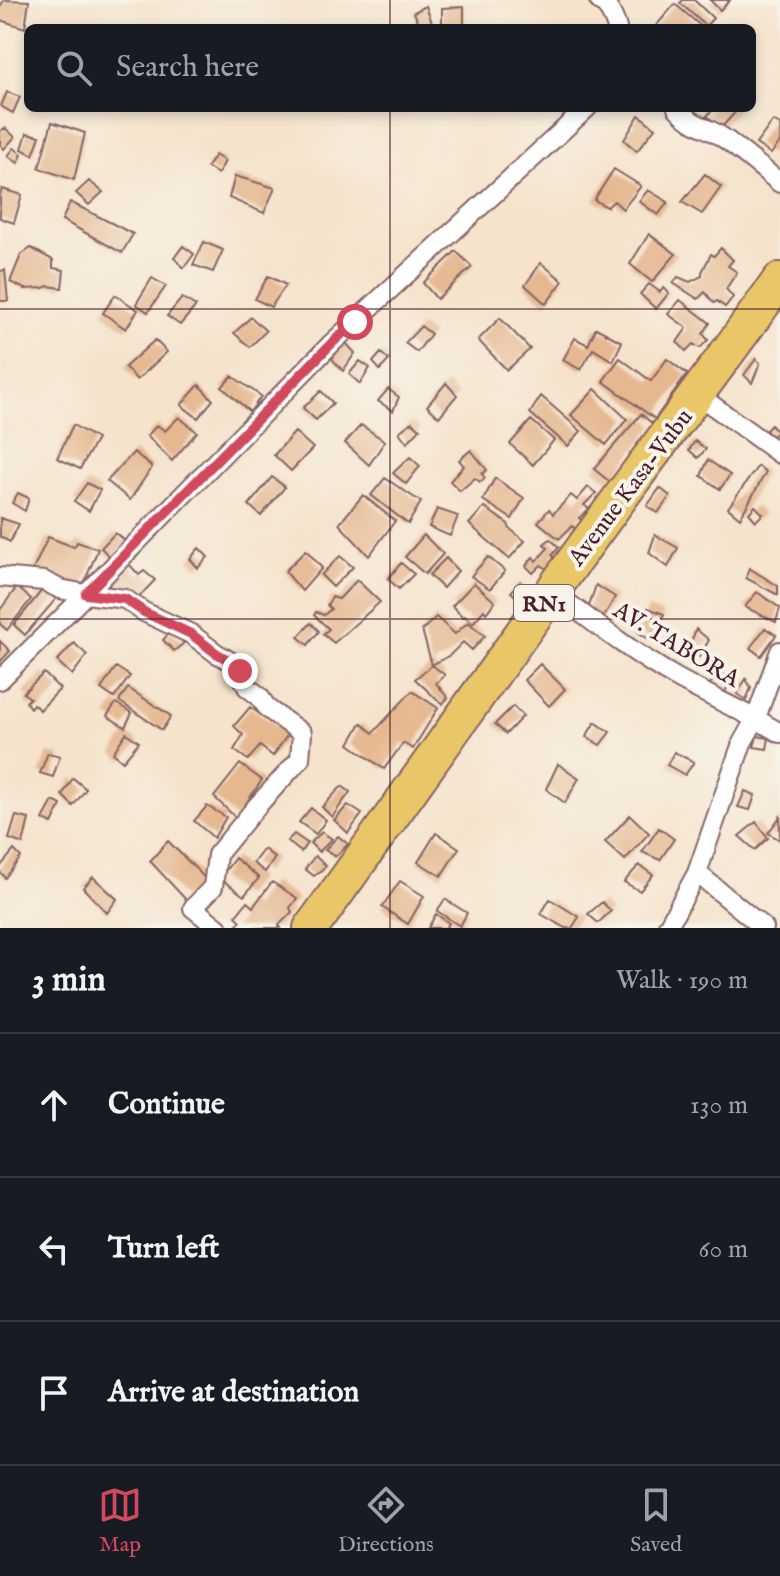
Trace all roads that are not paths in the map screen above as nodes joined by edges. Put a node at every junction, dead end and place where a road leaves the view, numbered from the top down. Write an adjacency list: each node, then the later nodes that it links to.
1 (599, 0): 2 (street)
2 (616, 24)
3 (583, 112): 11 (street)
4 (682, 112): 5 (street)
5 (780, 183)
6 (780, 280): 7 (highway, Avenue Kasa-Vubu / RN1)
7 (698, 395): 8 (street); 10 (highway, Avenue Kasa-Vubu / RN1)
8 (780, 454)
9 (0, 577): 11 (street)
10 (552, 591): 14 (street, AV. TABORA); 18 (highway, Avenue Kasa-Vubu / RN1)
11 (86, 594): 13 (street); 17 (street)
12 (780, 651): 14 (street)
13 (0, 680)
14 (756, 718): 15 (street, AV. TABORA); 16 (street)
15 (780, 733)
16 (697, 873): 19 (street); 20 (street)
17 (218, 928)
18 (311, 928)
19 (667, 928)
20 (764, 928)

